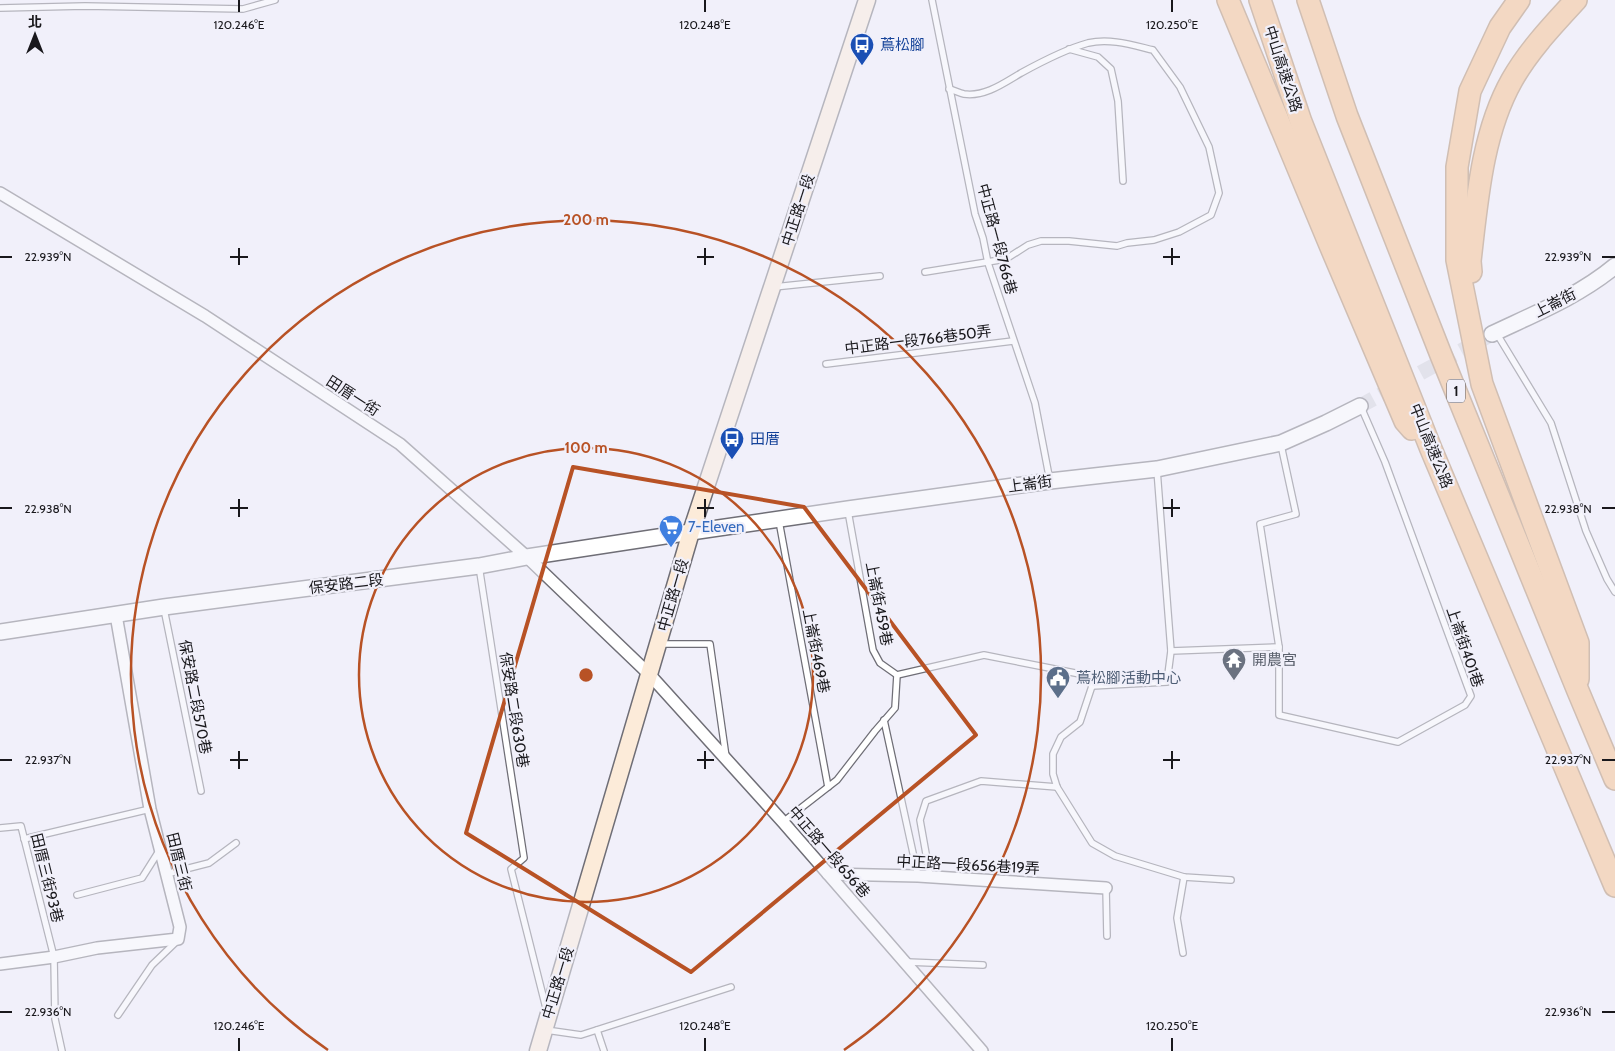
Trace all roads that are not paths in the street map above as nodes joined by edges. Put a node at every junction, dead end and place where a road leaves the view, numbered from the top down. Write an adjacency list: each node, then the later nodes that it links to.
1 (275, 0): 9 (lane)
2 (867, 0): 18 (main road, 中正路一段)
3 (932, 0): 11 (lane, 中正路一段766巷)
4 (1228, 0): 25 (highway)
5 (1260, 0): 25 (highway, 中山高速公路)
6 (1308, 0): 43 (highway, 1)
7 (1519, 0): 22 (highway)
8 (1576, 0): 22 (highway)
9 (0, 8)
10 (1069, 49): 11 (lane); 12 (lane); 14 (lane)
11 (950, 89): 14 (lane, 中正路一段766巷)
12 (1123, 182)
13 (0, 193): 31 (street, 田厝一街)
14 (988, 262): 16 (lane); 20 (lane, 中正路一段766巷)
15 (1615, 266): 19 (street, 上崙街)
16 (925, 272)
17 (880, 276): 18 (lane)
18 (772, 287): 30 (main road, 中正路一段)
19 (1494, 333): 33 (lane)
20 (1013, 341): 21 (lane, 中正路一段766巷50弄); 27 (lane, 中正路一段766巷)
21 (826, 364)
22 (1482, 384): 43 (highway)
23 (1360, 406): 24 (street, 上崙街); 38 (lane, 上崙街401巷)
24 (1280, 443): 26 (street, 上崙街); 38 (lane, 上崙街401巷)
25 (1431, 449): 62 (highway, 中山高速公路)
26 (1157, 469): 27 (street, 上崙街); 39 (lane)
27 (1050, 480): 28 (street, 上崙街)
28 (848, 509): 29 (street, 上崙街); 41 (lane, 上崙街459巷)
29 (778, 519): 30 (street, 上崙街); 47 (lane, 上崙街469巷)
30 (691, 532): 31 (street, 保安路二段); 37 (main road, 中正路一段)
31 (527, 557): 32 (street, 保安路二段); 40 (street, 田厝一街)
32 (479, 566): 34 (street, 保安路二段); 74 (lane, 保安路二段630巷)
33 (1615, 592)
34 (164, 607): 35 (street, 保安路二段); 49 (lane, 保安路二段570巷)
35 (116, 615): 36 (street, 保安路二段); 50 (street, 田厝三街)
36 (0, 632)
37 (659, 644): 40 (main road, 中正路一段); 45 (lane)
38 (1279, 647): 39 (lane)
39 (1171, 651): 42 (lane)
40 (650, 675): 45 (street, 中正路一段656巷); 74 (main road, 中正路一段)
41 (898, 675): 42 (lane); 44 (lane)
42 (1092, 686): 48 (lane)
43 (1578, 691): 46 (highway, 1)
44 (884, 720): 47 (lane); 58 (lane)
45 (726, 759): 51 (street, 中正路一段656巷)
46 (1615, 779)
47 (828, 787): 51 (lane)
48 (1057, 787): 59 (lane); 60 (lane)
49 (201, 791)
50 (150, 809): 53 (lane); 55 (street, 田厝三街)
51 (783, 822): 57 (street, 中正路一段656巷)
52 (0, 828): 53 (lane, 田厝三街93巷)
53 (24, 838): 68 (lane, 田厝三街93巷)
54 (236, 843): 56 (lane)
55 (160, 849): 56 (street, 田厝三街); 64 (lane)
56 (166, 874): 66 (street, 田厝三街)
57 (828, 874): 58 (street, 中正路一段656巷19弄); 69 (street, 中正路一段656巷)
58 (918, 876): 59 (street, 中正路一段656巷19弄)
59 (930, 876): 63 (street, 中正路一段656巷19弄)
60 (1184, 877): 61 (lane); 67 (lane)
61 (1231, 880)
62 (1615, 886)
63 (1106, 888): 65 (lane)
64 (77, 895)
65 (1107, 936)
66 (178, 939): 68 (street); 73 (lane)
67 (1183, 952)
68 (54, 957): 70 (street); 76 (lane, 田厝三街93巷)
69 (904, 962): 71 (lane); 79 (street, 中正路一段656巷)
70 (0, 964)
71 (983, 965)
72 (731, 987): 75 (lane)
73 (118, 1015)
74 (546, 1023): 75 (lane); 77 (main road, 中正路一段)
75 (597, 1030): 78 (lane)
76 (62, 1051)
77 (538, 1051)
78 (604, 1051)
79 (982, 1051)

